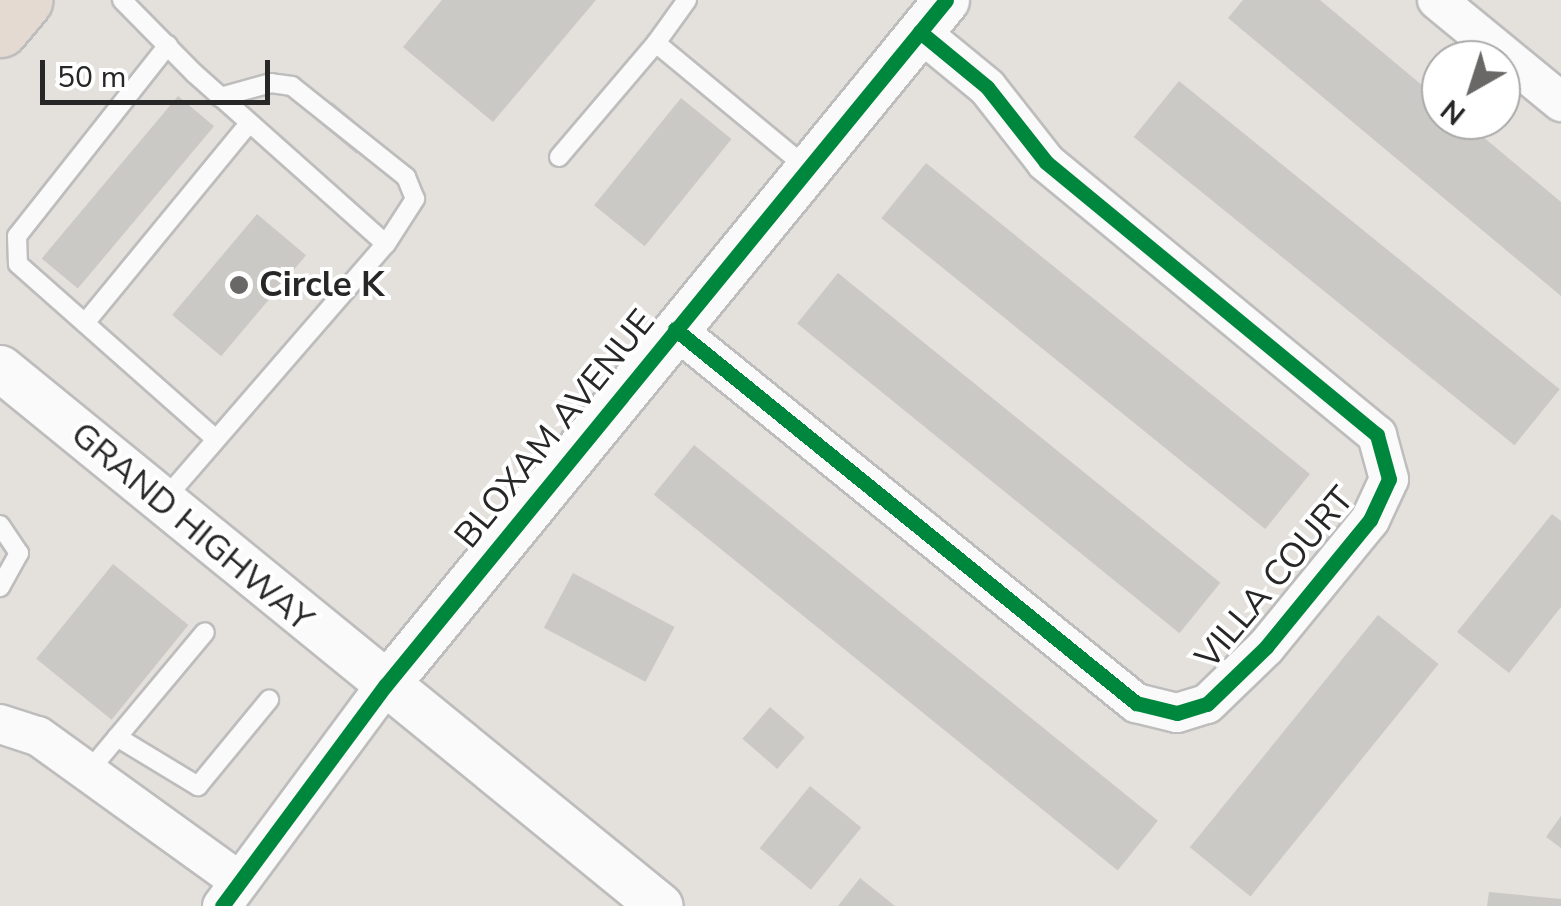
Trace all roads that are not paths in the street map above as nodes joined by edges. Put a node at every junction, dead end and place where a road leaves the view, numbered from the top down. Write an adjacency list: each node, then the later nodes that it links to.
1 (24, 0): 6 (highway)
2 (122, 0): 8 (lane)
3 (687, 0): 7 (lane)
4 (1437, 0): 10 (street)
5 (933, 16): 13 (street, BLOXAM AVENUE); 16 (street, VILLA COURT)
6 (0, 29)
7 (656, 42): 12 (lane); 13 (lane)
8 (168, 45): 9 (lane); 15 (lane)
9 (220, 97): 11 (lane); 14 (lane)
10 (1561, 102)
11 (250, 122): 14 (lane); 15 (lane)
12 (559, 157)
13 (807, 168): 16 (street, BLOXAM AVENUE)
14 (386, 244): 18 (lane)
15 (84, 323): 18 (lane)
16 (676, 328): 23 (street, BLOXAM AVENUE)
17 (0, 368): 19 (street, GRAND HIGHWAY)
18 (216, 439): 19 (lane)
19 (162, 501): 23 (street, GRAND HIGHWAY)
20 (0, 525): 21 (lane)
21 (0, 587)
22 (205, 632): 26 (lane)
23 (384, 686): 28 (street, BLOXAM AVENUE); 29 (street, GRAND HIGHWAY)
24 (269, 700): 26 (lane)
25 (0, 724): 27 (street)
26 (117, 737): 27 (lane)
27 (88, 772): 28 (street)
28 (231, 894)
29 (660, 906)

